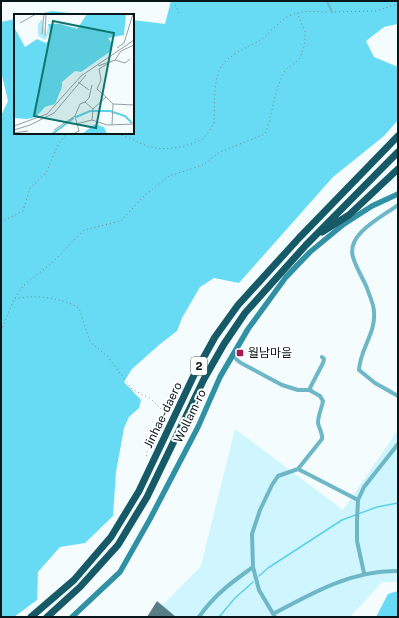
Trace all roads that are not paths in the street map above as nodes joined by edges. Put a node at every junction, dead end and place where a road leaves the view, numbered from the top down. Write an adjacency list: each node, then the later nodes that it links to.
1 (327, 1): 2 (lane)
2 (332, 12)
3 (398, 136): 20 (highway, Jinhae-daero / 2)
4 (398, 152): 8 (highway, Jinhae-daero / 2)
5 (398, 169): 8 (highway)
6 (398, 194): 9 (main road, Wollam-ro)
7 (398, 206): 12 (street)
8 (312, 239): 21 (highway, Jinhae-daero / 2)
9 (234, 354): 11 (street); 22 (main road, Wollam-ro)
10 (322, 357): 11 (street)
11 (310, 390): 14 (street)
12 (398, 396)
13 (398, 444): 15 (street)
14 (298, 469): 15 (street); 16 (street)
15 (358, 500): 18 (street)
16 (253, 567): 19 (street); 23 (street)
17 (398, 571): 18 (street)
18 (364, 573): 19 (street)
19 (274, 616)
20 (31, 617)
21 (46, 617)
22 (72, 617)
23 (199, 617)

